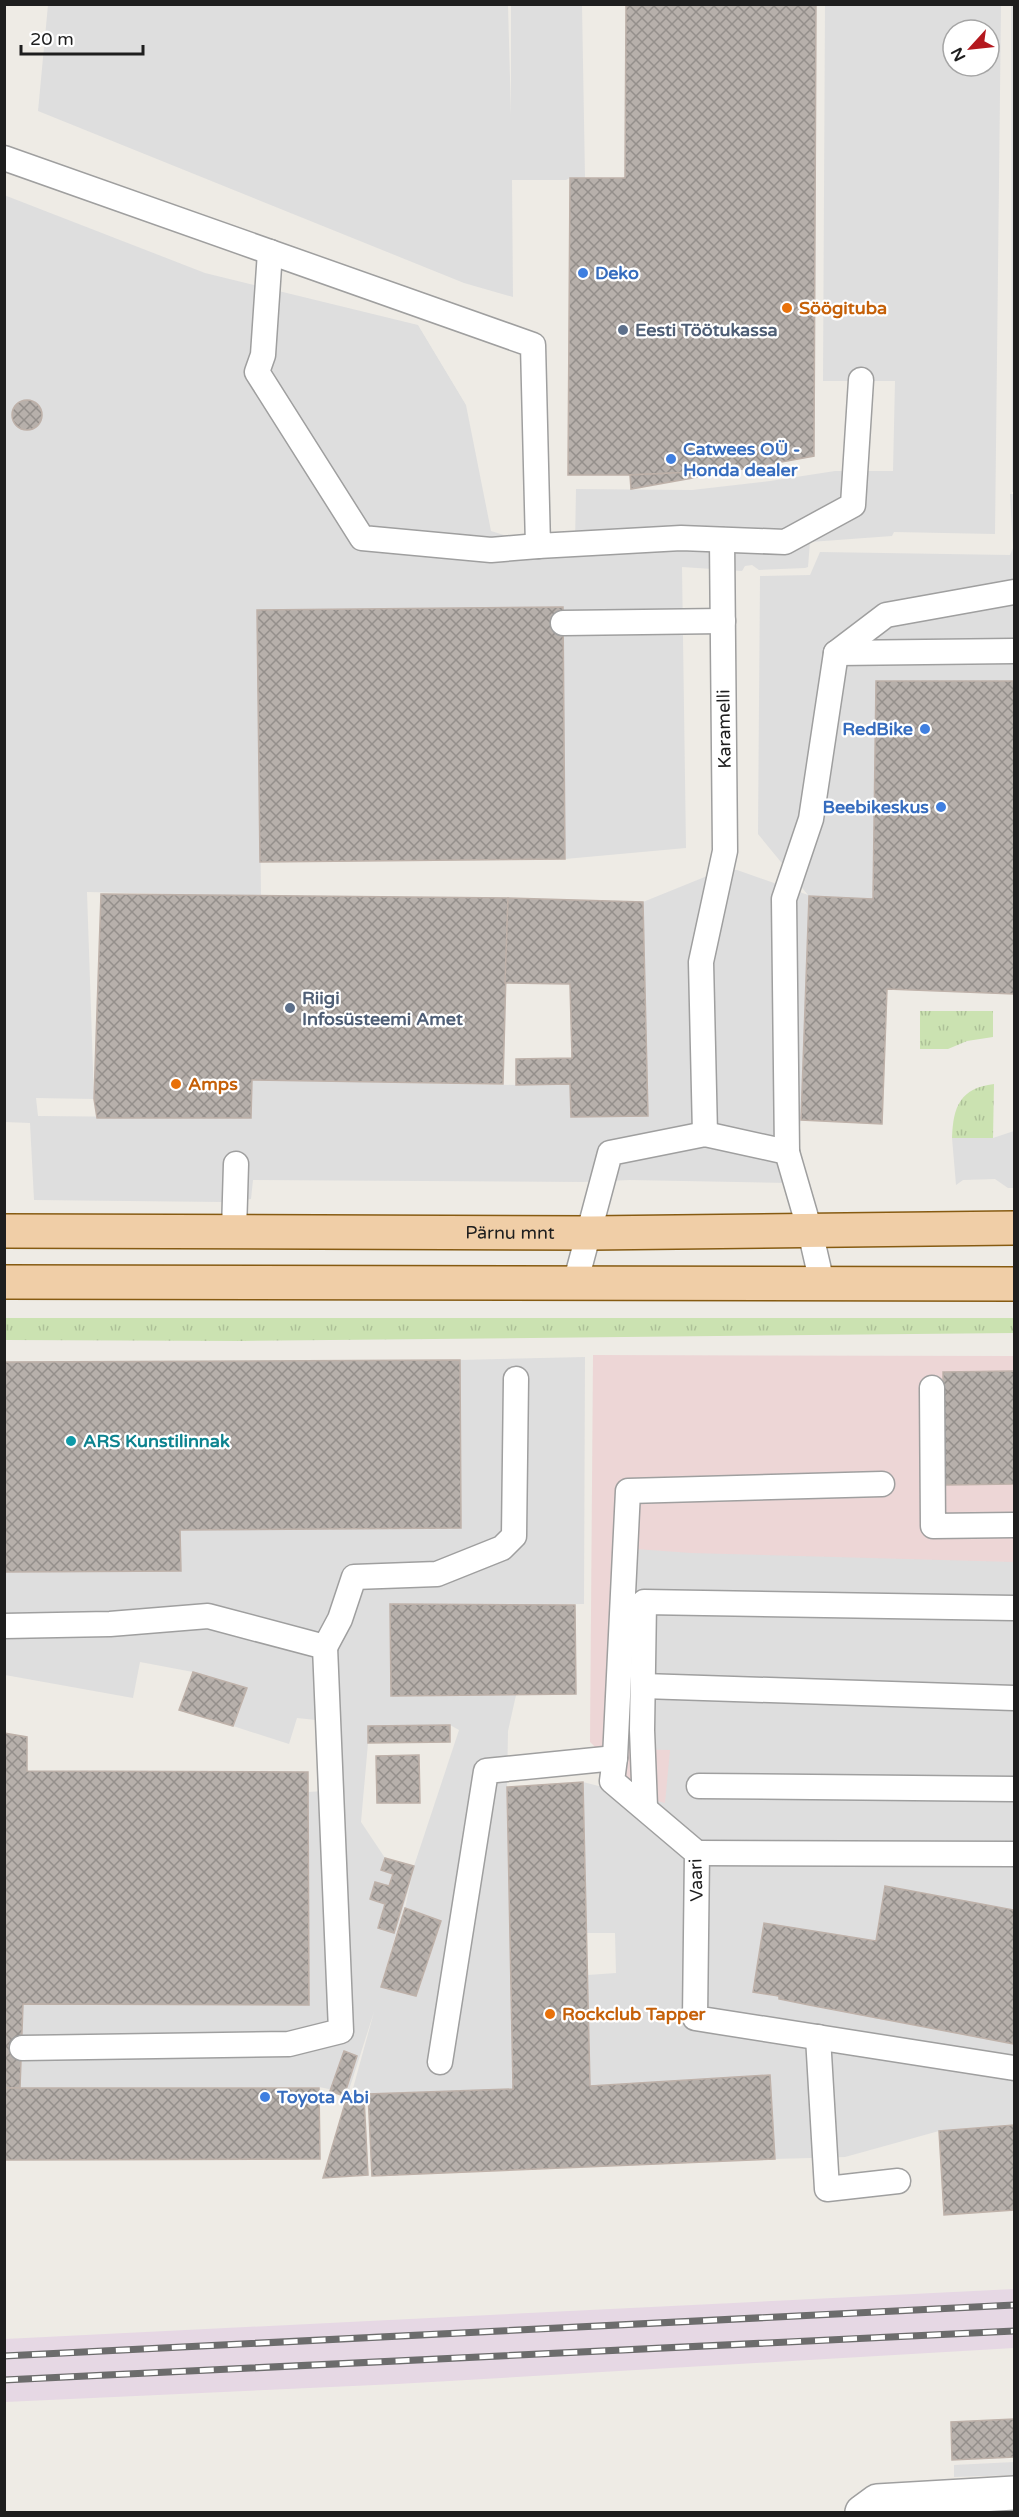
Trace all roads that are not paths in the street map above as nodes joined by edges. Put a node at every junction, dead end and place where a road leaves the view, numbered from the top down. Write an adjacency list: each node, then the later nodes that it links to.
1 (4, 158): 2 (lane)
2 (270, 252): 5 (lane); 5 (lane)
3 (861, 380): 4 (lane)
4 (722, 540): 5 (lane); 7 (lane, Karamelli)
5 (538, 546)
6 (1014, 592): 10 (lane)
7 (723, 621): 8 (lane); 11 (lane, Karamelli)
8 (563, 623)
9 (1014, 651): 10 (lane)
10 (836, 653): 12 (lane)
11 (705, 1134): 12 (lane); 18 (lane)
12 (787, 1152): 17 (lane)
13 (236, 1164): 16 (lane)
14 (1014, 1228): 17 (main road, Pärnu mnt)
15 (4, 1230): 16 (main road, Pärnu mnt)
16 (234, 1231): 18 (main road, Pärnu mnt)
17 (810, 1231): 18 (main road, Pärnu mnt); 20 (lane)
18 (591, 1233): 21 (lane)
19 (4, 1282): 21 (main road)
20 (822, 1283): 21 (main road); 22 (main road)
21 (576, 1284)
22 (1014, 1284)
23 (516, 1379): 29 (lane)
24 (932, 1388): 26 (lane)
25 (882, 1484): 32 (lane)
26 (1014, 1525)
27 (1014, 1608): 30 (lane)
28 (4, 1626): 29 (lane)
29 (325, 1647): 39 (lane)
30 (643, 1686): 31 (lane); 35 (lane)
31 (1014, 1698)
32 (614, 1769): 35 (lane, Vaari); 40 (lane)
33 (699, 1786): 34 (lane)
34 (1014, 1789)
35 (645, 1807): 36 (lane, Vaari)
36 (697, 1853): 37 (lane); 38 (lane, Vaari)
37 (1014, 1854)
38 (819, 2037): 41 (lane); 42 (lane)
39 (22, 2048)
40 (440, 2062)
41 (1014, 2068)
42 (898, 2181)
43 (1014, 2493): 44 (street)
44 (862, 2512)

